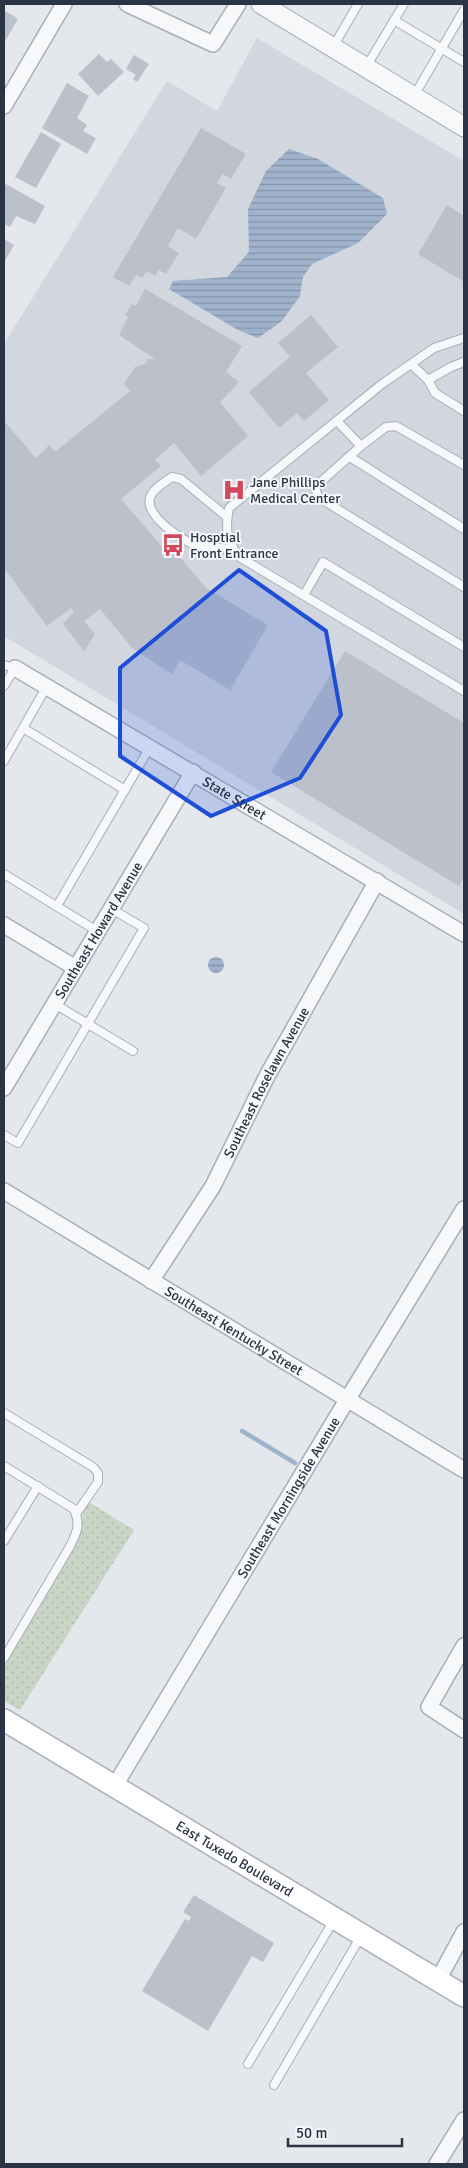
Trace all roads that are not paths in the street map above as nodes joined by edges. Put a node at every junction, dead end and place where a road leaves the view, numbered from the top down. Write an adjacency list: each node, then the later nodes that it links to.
1 (64, 4): 14 (street)
2 (127, 4): 3 (street)
3 (238, 4)
4 (358, 4): 9 (lane)
5 (404, 4): 8 (lane)
6 (272, 6): 9 (street)
7 (464, 10): 10 (lane)
8 (394, 20): 10 (lane); 12 (lane)
9 (333, 47): 12 (street)
10 (442, 48): 11 (lane); 13 (lane)
11 (464, 62)
12 (366, 67): 13 (street)
13 (414, 96): 15 (street)
14 (4, 106)
15 (464, 126)
16 (464, 338): 18 (lane)
17 (464, 362): 19 (lane)
18 (411, 364): 19 (lane); 21 (lane)
19 (428, 380): 20 (lane)
20 (464, 411)
21 (337, 421): 22 (lane); 25 (lane)
22 (361, 446): 23 (lane); 24 (lane)
23 (350, 456): 26 (lane); 28 (lane)
24 (464, 466)
25 (227, 517): 27 (lane); 27 (lane)
26 (464, 528)
27 (232, 549): 29 (lane)
28 (464, 587)
29 (304, 595): 30 (lane); 35 (lane)
30 (464, 648)
31 (9, 666): 33 (lane); 34 (street, State Street)
32 (464, 681): 35 (lane)
33 (4, 686)
34 (48, 686): 36 (lane); 37 (street, State Street)
35 (462, 690)
36 (23, 728): 38 (lane); 40 (lane)
37 (150, 747): 39 (street, State Street); 40 (lane)
38 (4, 761)
39 (193, 772): 42 (street, State Street); 44 (street, Southeast Howard Avenue)
40 (125, 790): 43 (lane)
41 (4, 874): 43 (lane)
42 (377, 881): 47 (street, State Street); 56 (street, Southeast Roselawn Avenue)
43 (57, 906): 46 (lane)
44 (110, 908): 46 (street, Southeast Howard Avenue); 50 (lane)
45 (4, 925): 48 (street)
46 (97, 930): 48 (street, Southeast Howard Avenue)
47 (464, 934)
48 (74, 967): 49 (street, Southeast Howard Avenue)
49 (53, 1003): 50 (lane); 52 (street, Southeast Howard Avenue)
50 (88, 1024): 51 (lane); 53 (lane)
51 (133, 1051)
52 (4, 1088)
53 (4, 1135)
54 (4, 1190): 56 (street, Southeast Kentucky Street)
55 (464, 1209): 57 (street, Southeast Morningside Avenue)
56 (151, 1281): 57 (street, Southeast Kentucky Street)
57 (347, 1400): 60 (street, Southeast Kentucky Street); 68 (street, Southeast Morningside Avenue)
58 (4, 1413): 62 (lane)
59 (4, 1466): 61 (lane)
60 (464, 1470)
61 (38, 1486): 62 (lane); 63 (lane)
62 (76, 1514): 65 (lane)
63 (4, 1541)
64 (464, 1646): 67 (street)
65 (4, 1658)
66 (4, 1720): 68 (main road, East Tuxedo Boulevard)
67 (464, 1730)
68 (114, 1787): 69 (main road, East Tuxedo Boulevard)
69 (335, 1918): 71 (main road, East Tuxedo Boulevard); 74 (lane)
70 (464, 1932): 72 (street)
71 (362, 1934): 72 (main road, East Tuxedo Boulevard); 75 (lane)
72 (438, 1980): 73 (main road, East Tuxedo Boulevard)
73 (464, 1996)
74 (248, 2064)
75 (274, 2085)
76 (464, 2120): 77 (street)
77 (437, 2164)

